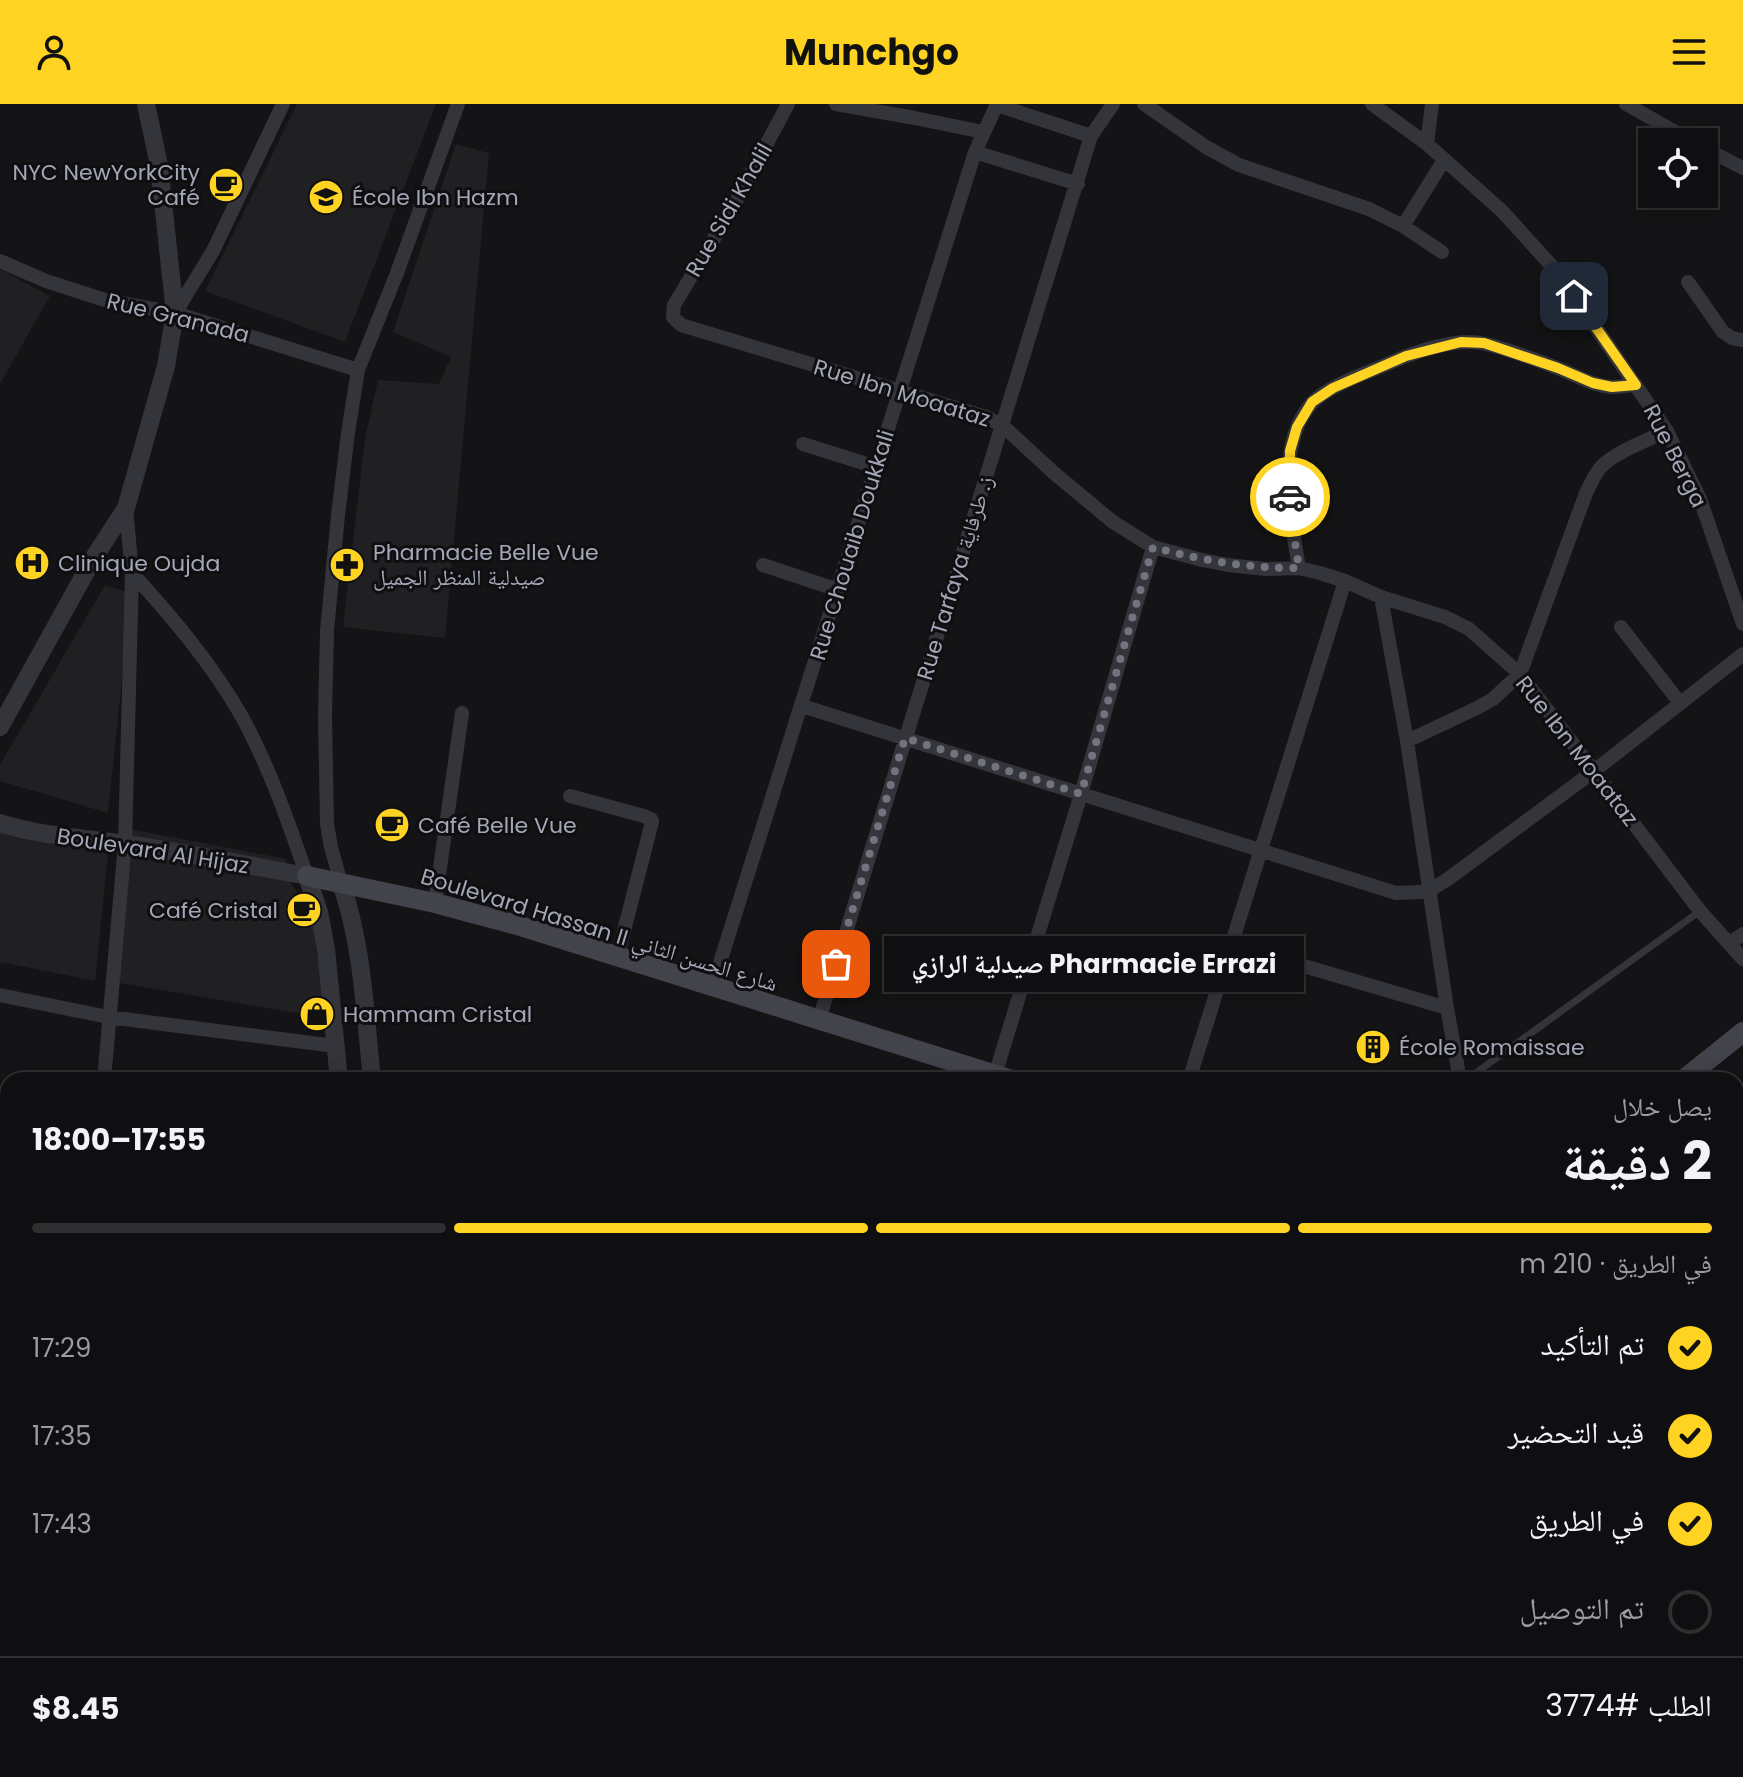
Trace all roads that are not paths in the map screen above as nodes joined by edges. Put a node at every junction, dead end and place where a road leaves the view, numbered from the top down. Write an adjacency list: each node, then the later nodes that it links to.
1 (146, 104): 25 (street)
2 (283, 104): 25 (street)
3 (458, 104): 28 (street)
4 (788, 104): 26 (street, Rue Sidi Khalil)
5 (836, 104): 13 (street)
6 (997, 104): 13 (street, Rue Chouaib Doukkali); 14 (street)
7 (1113, 104): 14 (street, Rue Tarfaya ز. طرفاية)
8 (1144, 104): 21 (street)
9 (1372, 104): 15 (street, Rue Berga)
10 (1432, 104): 15 (street)
11 (1626, 104): 12 (street)
12 (1668, 128)
13 (983, 132): 16 (street, Rue Chouaib Doukkali)
14 (1091, 136): 20 (street, Rue Tarfaya ز. طرفاية)
15 (1427, 144): 18 (street, Rue Berga)
16 (975, 152): 20 (street); 30 (street, Rue Chouaib Doukkali)
17 (1718, 155): 19 (street)
18 (1444, 160): 21 (street); 29 (street, Rue Berga)
19 (1743, 168)
20 (1078, 184): 31 (street, Rue Tarfaya ز. طرفاية)
21 (1403, 226): 22 (street)
22 (1442, 252)
23 (0, 261): 25 (street, Rue Granada)
24 (1688, 282): 27 (street)
25 (175, 313): 28 (street, Rue Granada); 35 (street)
26 (673, 317): 30 (street, Rue Ibn Moaataz)
27 (1743, 340)
28 (358, 370): 60 (street)
29 (1636, 385): 32 (street, Rue Berga); 38 (street)
30 (900, 392): 31 (street, Rue Ibn Moaataz); 34 (street, Rue Chouaib Doukkali)
31 (1003, 426): 36 (street, Rue Ibn Moaataz); 51 (street, Rue Tarfaya ز. طرفاية)
32 (1667, 431): 43 (street, Rue Berga); 46 (street)
33 (803, 444): 34 (street)
34 (876, 467): 41 (street, Rue Chouaib Doukkali)
35 (126, 508): 39 (street); 50 (street)
36 (1153, 547): 38 (street, Rue Ibn Moaataz); 54 (street)
37 (763, 565): 41 (street)
38 (1299, 568): 40 (street, Rue Ibn Moaataz)
39 (132, 573): 57 (street); 59 (street)
40 (1345, 581): 42 (street, Rue Ibn Moaataz); 58 (street)
41 (838, 590): 48 (street, Rue Chouaib Doukkali)
42 (1381, 597): 46 (street, Rue Ibn Moaataz); 52 (street)
43 (1743, 624)
44 (1621, 627): 47 (street)
45 (1743, 654): 47 (street)
46 (1520, 674): 52 (street); 53 (street, Rue Ibn Moaataz)
47 (1680, 703): 53 (street)
48 (802, 706): 51 (street); 69 (street, Rue Chouaib Doukkali)
49 (462, 713): 62 (street)
50 (0, 727)
51 (905, 738): 54 (street); 73 (street, Rue Tarfaya ز. طرفاية)
52 (1407, 741): 61 (street)
53 (1594, 771): 61 (street); 63 (street, Rue Ibn Moaataz)
54 (1081, 794): 58 (street); 80 (street)
55 (570, 796): 67 (street)
56 (0, 823): 57 (street, Boulevard Al Hijaz)
57 (125, 844): 59 (street, Boulevard Al Hijaz); 72 (street)
58 (1262, 849): 61 (street); 66 (street)
59 (307, 876): 60 (main road, Boulevard Hassan II شارع الحسن الثاني); 75 (street)
60 (341, 883): 62 (main road, Boulevard Hassan II شارع الحسن الثاني); 78 (street)
61 (1430, 890): 71 (street)
62 (435, 903): 67 (main road, Boulevard Hassan II شارع الحسن الثاني)
63 (1700, 911): 65 (street, Rue Ibn Moaataz); 83 (lane)
64 (1743, 934): 65 (street)
65 (1730, 943): 68 (street, Rue Ibn Moaataz)
66 (1232, 945): 71 (street); 81 (street)
67 (617, 958): 69 (main road, Boulevard Hassan II شارع الحسن الثاني)
68 (1743, 959)
69 (712, 988): 73 (main road, Boulevard Hassan II شارع الحسن الثاني)
70 (0, 995): 72 (street)
71 (1447, 1008): 82 (street)
72 (108, 1017): 75 (street); 76 (street)
73 (819, 1020): 79 (main road, Boulevard Hassan II شارع الحسن الثاني)
74 (1743, 1032): 84 (main road)
75 (335, 1046): 77 (street)
76 (105, 1072)
77 (338, 1072)
78 (371, 1072)
79 (984, 1072)
80 (1005, 1072)
81 (1192, 1072)
82 (1461, 1072)
83 (1474, 1072)
84 (1693, 1072)

